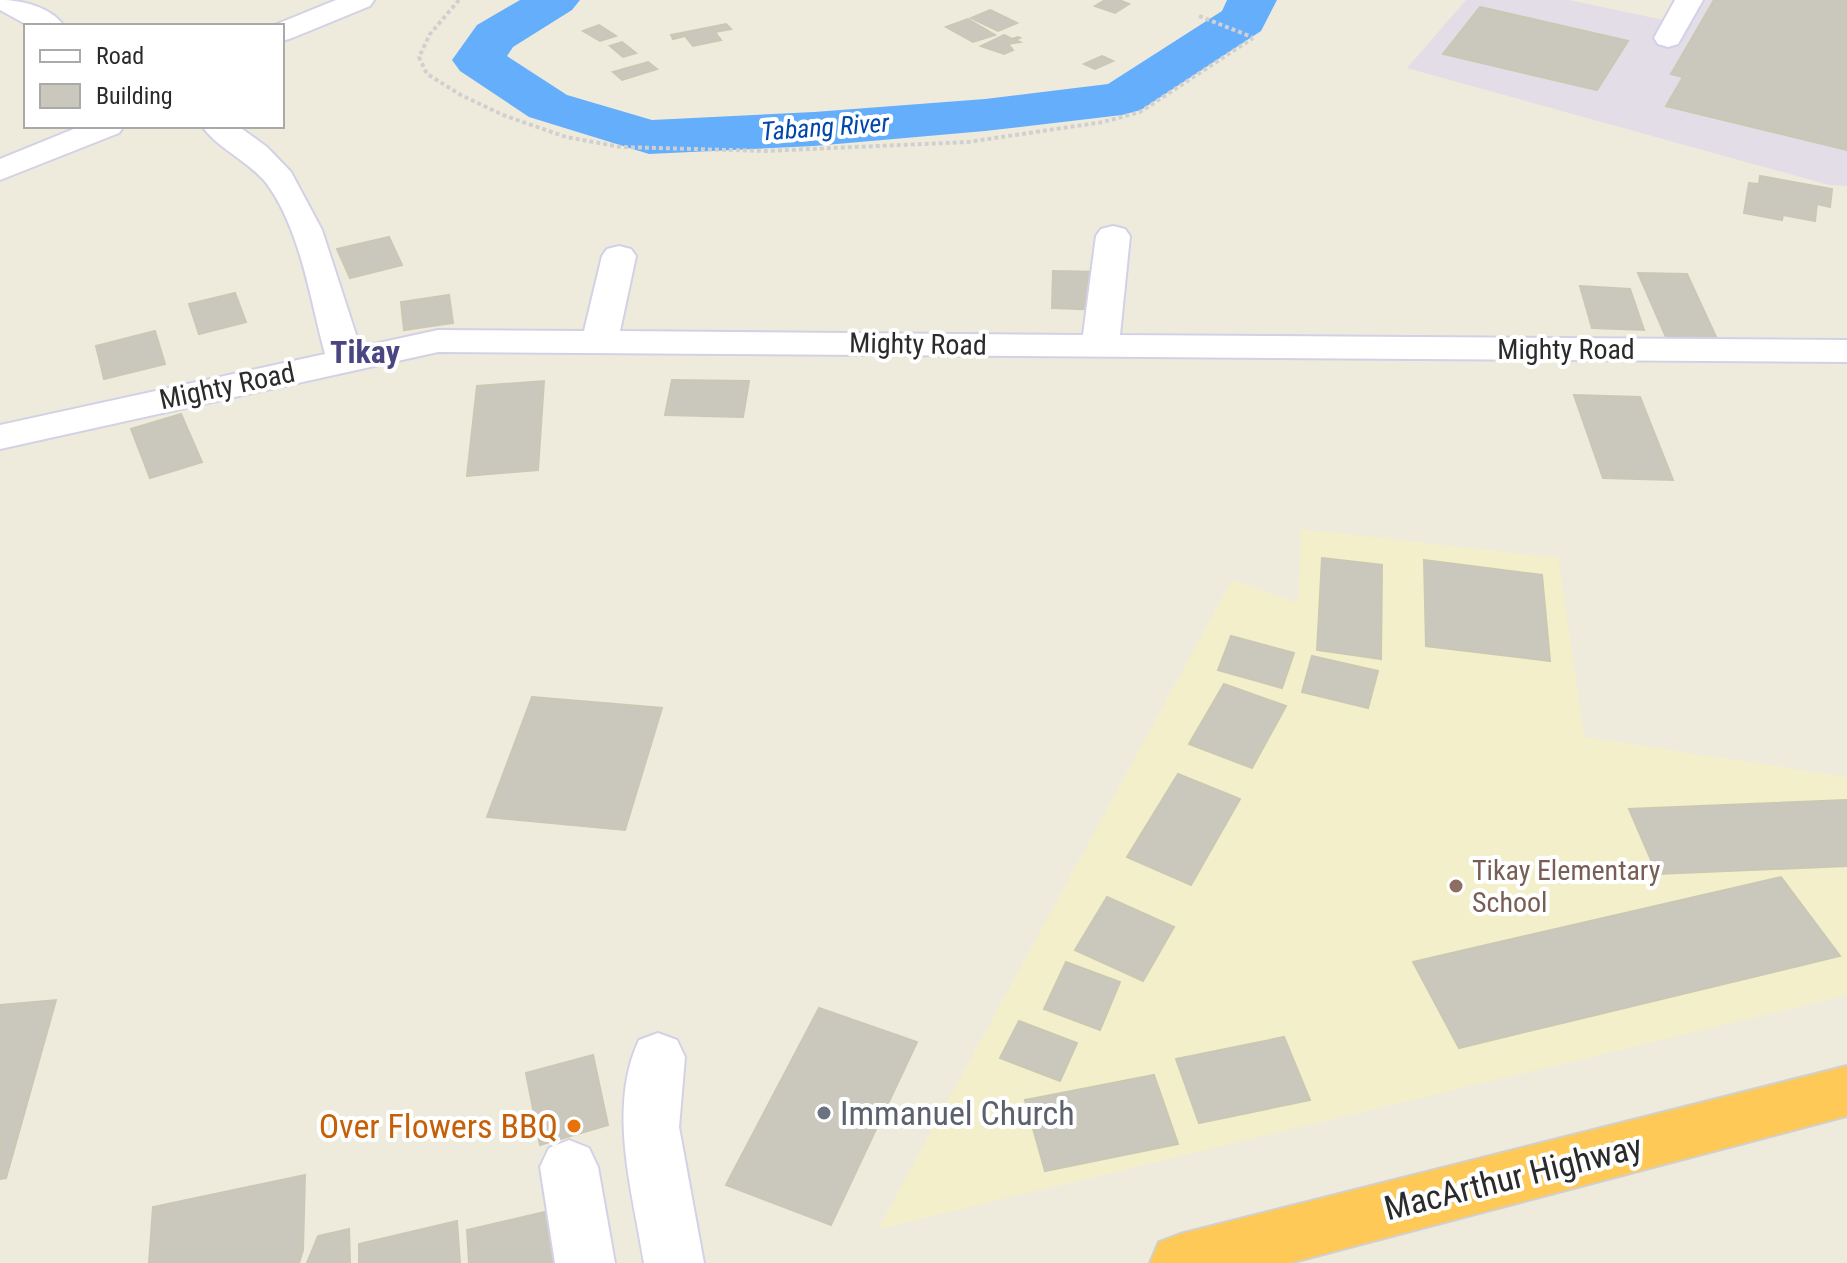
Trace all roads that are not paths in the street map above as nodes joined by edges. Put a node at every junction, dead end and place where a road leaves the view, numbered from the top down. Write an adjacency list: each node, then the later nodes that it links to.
1 (2, 0): 4 (street)
2 (360, 0): 5 (street)
3 (1689, 0): 6 (street)
4 (46, 24)
5 (284, 31)
6 (1668, 38)
7 (103, 128): 9 (street)
8 (221, 128): 15 (street)
9 (0, 170)
10 (1113, 236): 13 (street)
11 (619, 256): 12 (street)
12 (600, 340): 13 (street, Mighty Road); 15 (street, Mighty Road)
13 (1100, 346): 14 (street, Mighty Road)
14 (1847, 351)
15 (345, 360): 16 (street, Mighty Road)
16 (0, 437)
17 (658, 1057): 21 (street)
18 (1847, 1091): 22 (highway, MacArthur Highway)
19 (569, 1167): 20 (street)
20 (585, 1263)
21 (674, 1263)
22 (1180, 1263)

